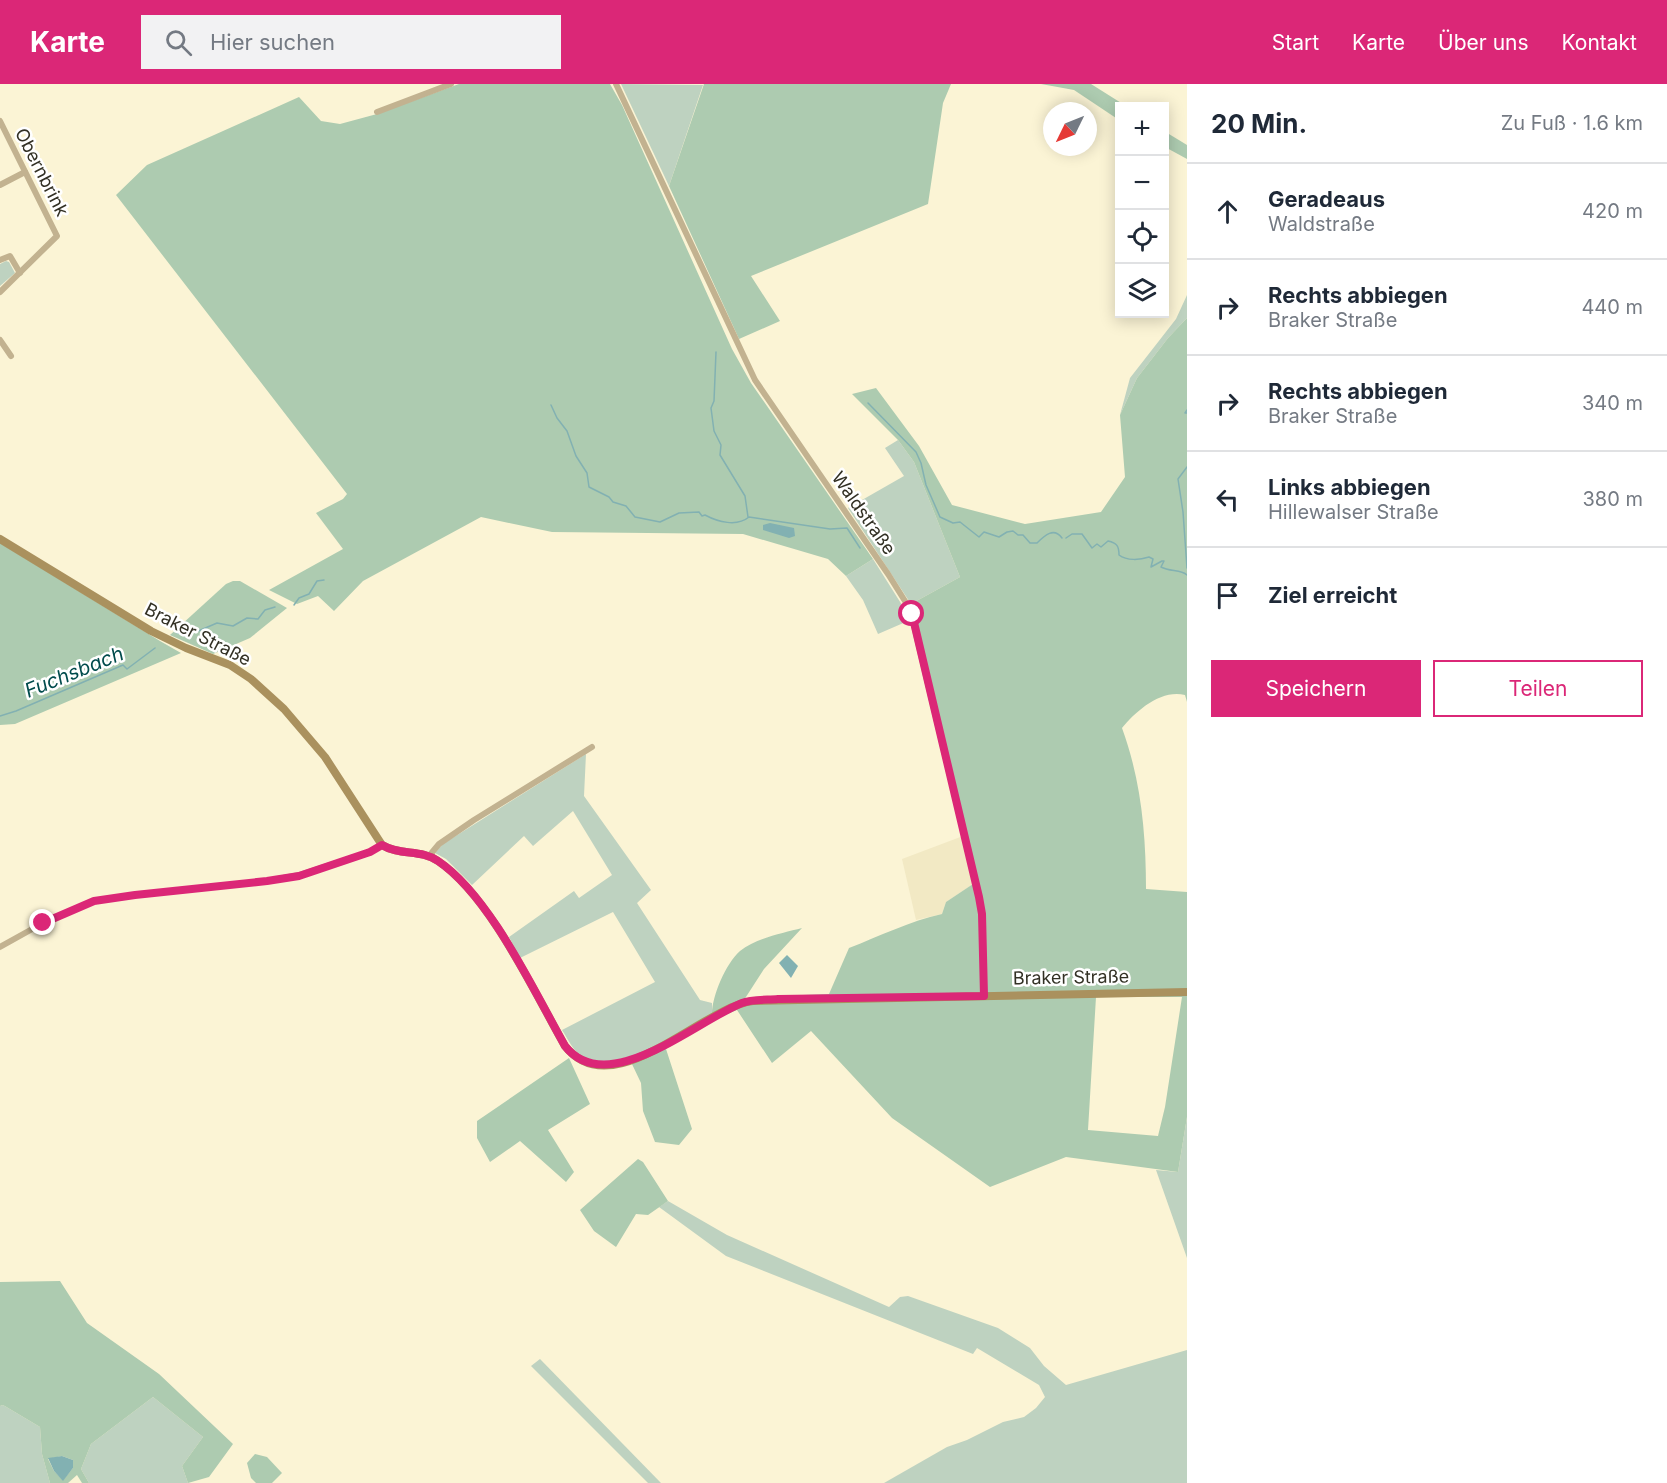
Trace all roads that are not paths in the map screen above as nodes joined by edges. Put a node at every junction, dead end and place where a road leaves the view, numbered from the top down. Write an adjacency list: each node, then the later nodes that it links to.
1 (452, 84): 3 (street)
2 (616, 84): 18 (street, Waldstraße)
3 (377, 112)
4 (0, 121): 5 (street, Obernbrink)
5 (26, 172): 6 (street); 8 (street, Obernbrink)
6 (0, 185)
7 (0, 260): 8 (street)
8 (20, 273): 9 (street)
9 (0, 292)
10 (0, 340): 11 (street)
11 (11, 356)
12 (0, 539): 14 (main road, Braker Straße)
13 (592, 747): 15 (street)
14 (382, 845): 15 (main road, Braker Straße); 16 (street)
15 (429, 856): 18 (main road, Braker Straße)
16 (0, 947)
17 (1187, 992): 18 (main road, Braker Straße)
18 (984, 996)

